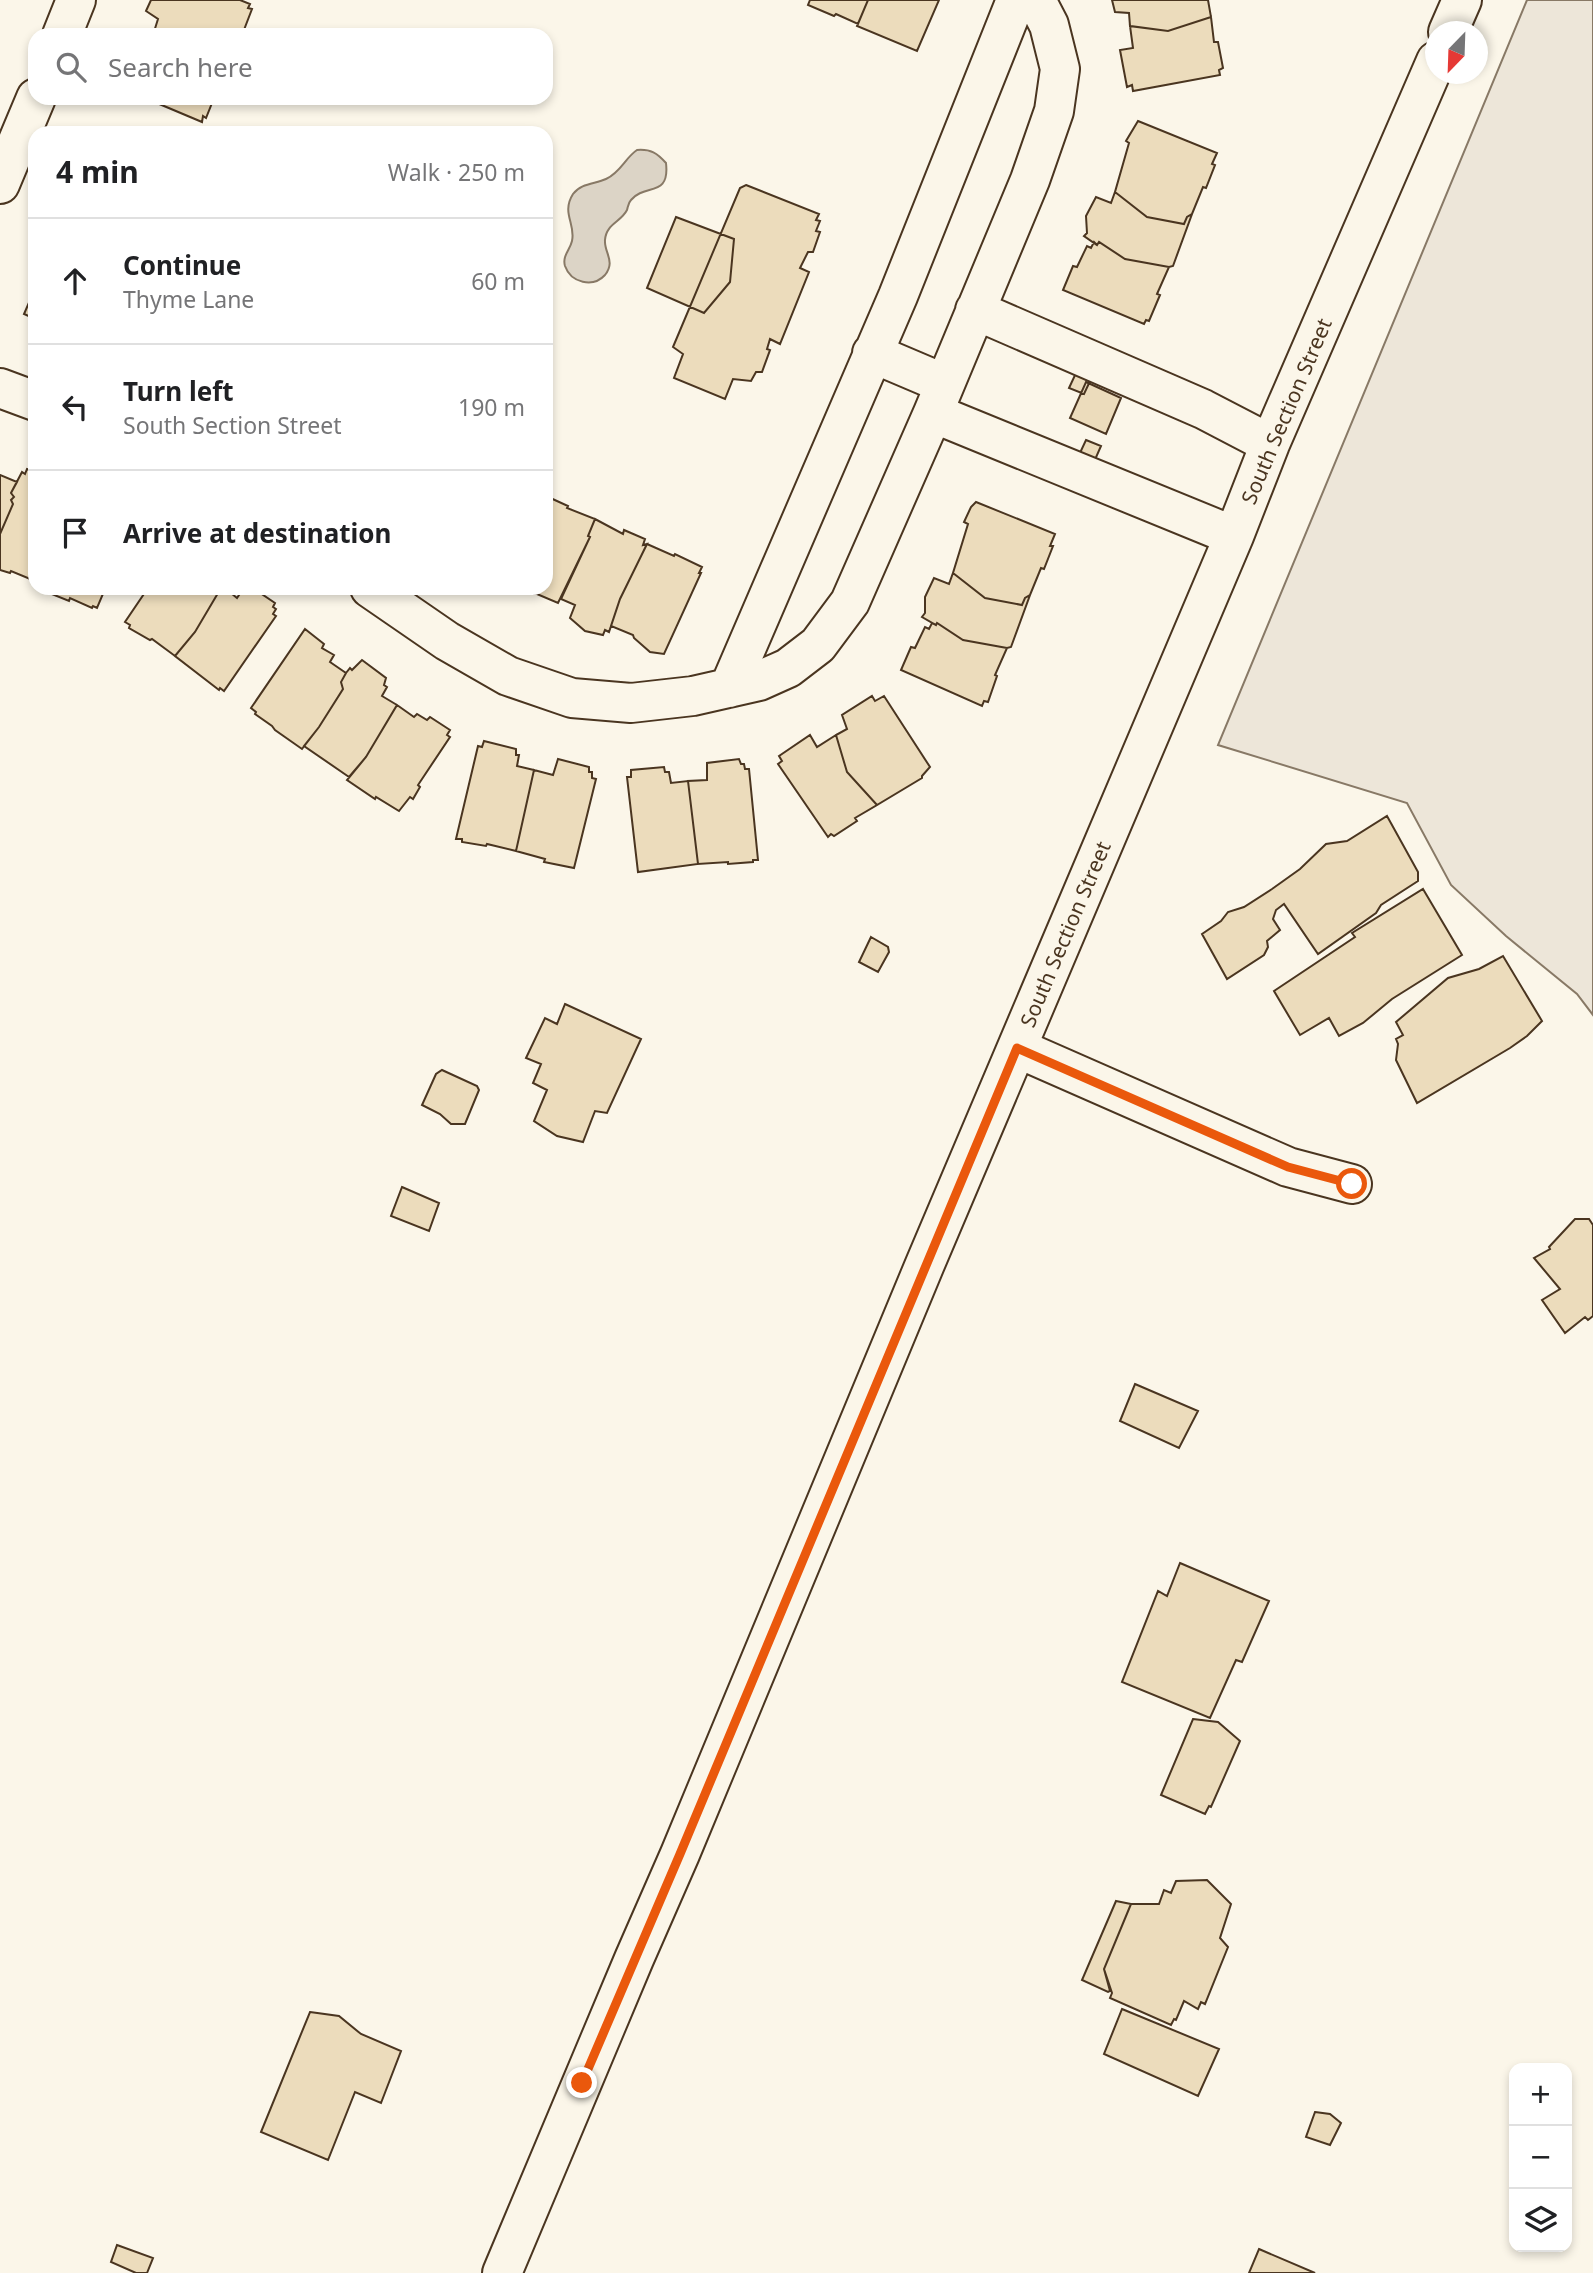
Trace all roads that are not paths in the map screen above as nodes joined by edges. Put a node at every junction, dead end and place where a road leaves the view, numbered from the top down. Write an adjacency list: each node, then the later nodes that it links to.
1 (76, 0): 6 (street)
2 (1016, 0): 11 (street)
3 (1036, 0): 10 (street)
4 (1462, 0): 5 (street)
5 (1453, 21)
6 (65, 28)
7 (1426, 84): 15 (street, South Section Street)
8 (33, 105): 9 (street)
9 (0, 184)
10 (975, 310): 14 (street); 15 (street)
11 (872, 354): 14 (street); 18 (street)
12 (0, 388): 13 (street)
13 (28, 398)
14 (939, 398): 16 (street); 18 (street)
15 (1270, 444): 16 (street, South Section Street)
16 (1234, 536): 19 (street, South Section Street)
17 (380, 595): 18 (street)
18 (729, 688)
19 (1017, 1048): 20 (street); 21 (street, South Section Street)
20 (1352, 1184)
21 (502, 2273)

